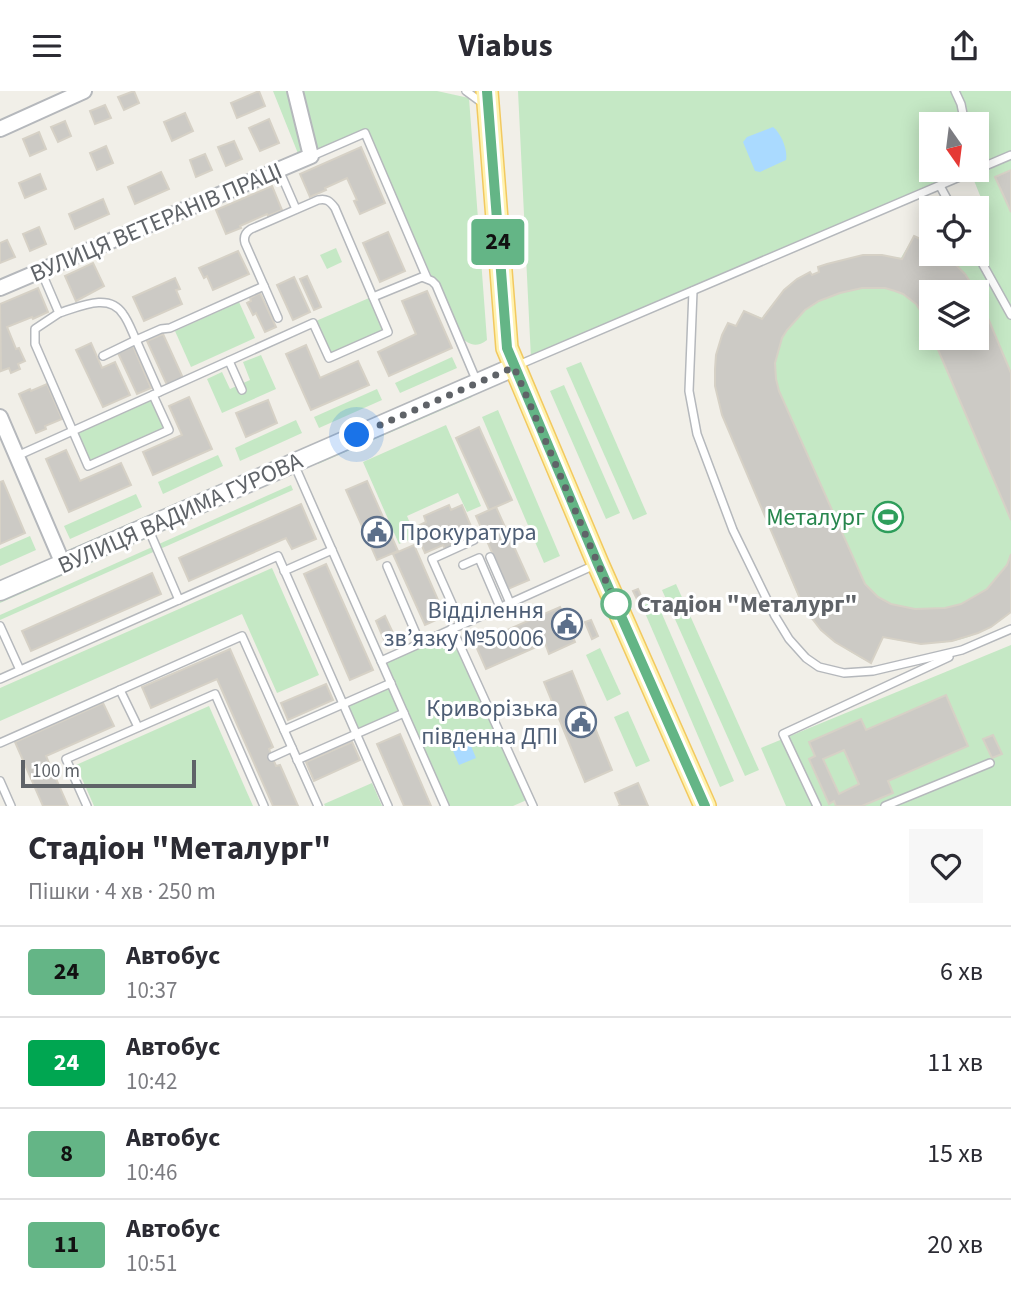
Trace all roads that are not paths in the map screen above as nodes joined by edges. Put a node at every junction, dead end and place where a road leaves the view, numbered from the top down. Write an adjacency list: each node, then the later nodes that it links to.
1 (84, 91): 7 (street)
2 (295, 91): 9 (street)
3 (466, 91): 5 (lane)
4 (955, 91): 6 (lane)
5 (488, 99): 29 (main road)
6 (963, 112)
7 (0, 129)
8 (1011, 155): 10 (lane)
9 (311, 156): 11 (street, ВУЛИЦЯ ВЕТЕРАНІВ ПРАЦІ); 18 (lane)
10 (989, 164)
11 (279, 170): 15 (lane); 17 (street, ВУЛИЦЯ ВЕТЕРАНІВ ПРАЦІ)
12 (948, 182): 13 (lane)
13 (940, 186): 14 (lane); 21 (lane)
14 (945, 196)
15 (296, 209): 19 (lane); 22 (lane)
16 (984, 266): 24 (lane)
17 (41, 271): 20 (street, ВУЛИЦЯ ВЕТЕРАНІВ ПРАЦІ); 23 (lane)
18 (427, 278): 22 (lane); 30 (lane)
19 (264, 286): 25 (lane); 26 (lane)
20 (0, 288)
21 (693, 291): 29 (lane); 55 (lane)
22 (373, 297): 28 (lane)
23 (59, 313): 26 (lane); 34 (lane)
24 (1011, 315)
25 (278, 318)
26 (136, 340): 27 (lane); 32 (lane)
27 (103, 356)
28 (229, 361): 31 (lane); 32 (lane)
29 (514, 367): 30 (street, ВУЛИЦЯ ВАДИМА ГУРОВА); 42 (main road)
30 (478, 383): 36 (street, ВУЛИЦЯ ВАДИМА ГУРОВА)
31 (242, 390)
32 (156, 393): 34 (lane); 34 (lane)
33 (1, 421): 35 (street)
34 (72, 431): 35 (lane)
35 (17, 456): 41 (street)
36 (293, 463): 37 (street, ВУЛИЦЯ ВАДИМА ГУРОВА); 39 (lane)
37 (147, 527): 41 (street, ВУЛИЦЯ ВАДИМА ГУРОВА); 47 (lane)
38 (474, 540): 50 (lane)
39 (332, 550): 45 (lane); 56 (lane)
40 (490, 557): 48 (lane)
41 (64, 564): 46 (street, ВУЛИЦЯ ВАДИМА ГУРОВА)
42 (598, 564): 48 (lane); 80 (main road)
43 (463, 565): 49 (lane)
44 (387, 566): 54 (lane)
45 (284, 571): 47 (lane); 61 (lane)
46 (0, 591)
47 (179, 600): 57 (lane)
48 (510, 603): 49 (lane)
49 (500, 607): 50 (lane)
50 (461, 624): 52 (lane)
51 (0, 626): 57 (lane)
52 (453, 628): 54 (lane); 79 (lane)
53 (1011, 629): 55 (lane)
54 (420, 643): 56 (lane)
55 (962, 650): 81 (lane)
56 (381, 660): 59 (lane)
57 (20, 670): 58 (lane)
58 (0, 679)
59 (391, 683): 61 (lane); 62 (lane)
60 (120, 689): 63 (lane); 64 (lane); 66 (lane)
61 (343, 704): 64 (lane); 65 (lane)
62 (404, 713): 65 (lane); 78 (lane)
63 (138, 727): 74 (lane); 75 (lane)
64 (284, 730): 67 (lane)
65 (356, 734): 69 (lane); 77 (lane)
66 (0, 743)
67 (292, 748): 68 (lane); 69 (lane)
68 (272, 757)
69 (297, 760): 76 (lane)
70 (990, 763): 82 (lane)
71 (0, 781): 72 (lane)
72 (2, 790): 73 (lane)
73 (11, 806)
74 (87, 806)
75 (264, 806)
76 (318, 806)
77 (388, 806)
78 (445, 806)
79 (533, 806)
80 (705, 806)
81 (817, 806)
82 (885, 806)

